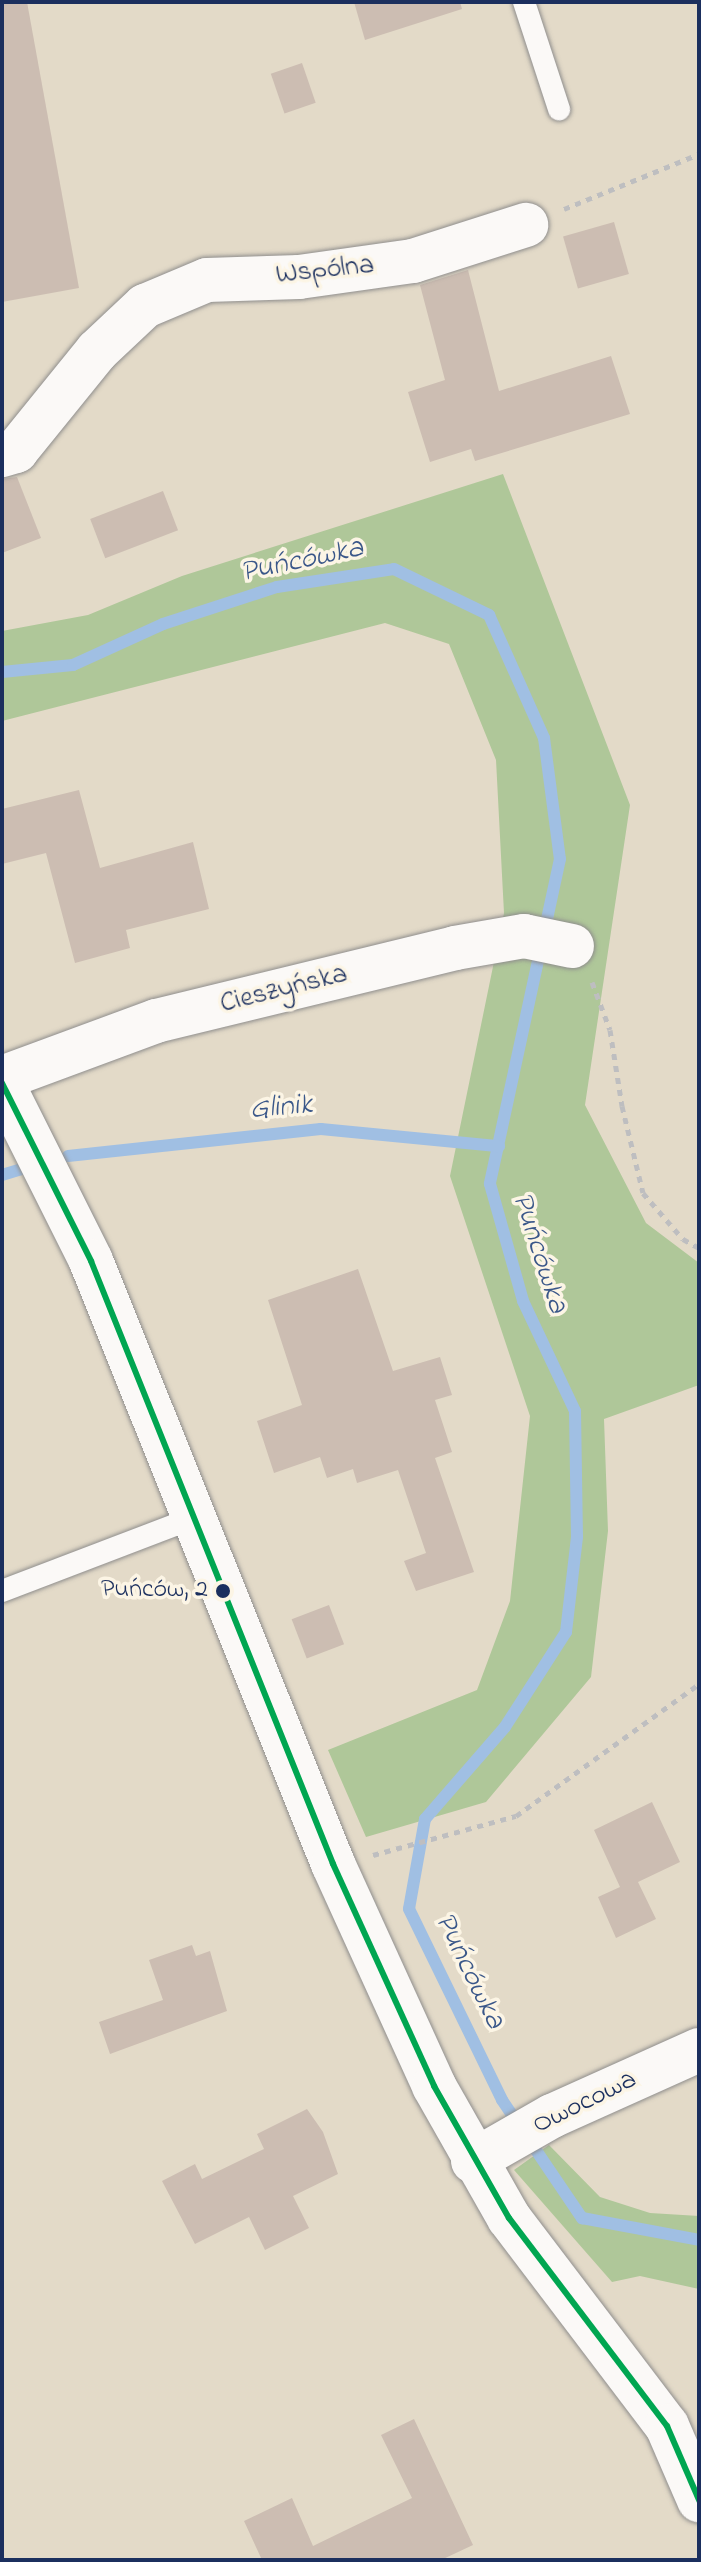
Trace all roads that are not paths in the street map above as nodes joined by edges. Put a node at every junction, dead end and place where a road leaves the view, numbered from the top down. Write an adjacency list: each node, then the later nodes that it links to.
1 (524, 2): 2 (lane)
2 (559, 109)
3 (526, 225): 4 (street, Wspólna)
4 (2, 455)
5 (572, 946): 6 (street, Cieszyńska)
6 (2, 1080): 7 (street, Cieszyńska)
7 (191, 1519): 8 (lane); 10 (street, Cieszyńska)
8 (2, 1591)
9 (699, 2050): 10 (street, Owocowa)
10 (487, 2153): 11 (street, Cieszyńska)
11 (699, 2500)

